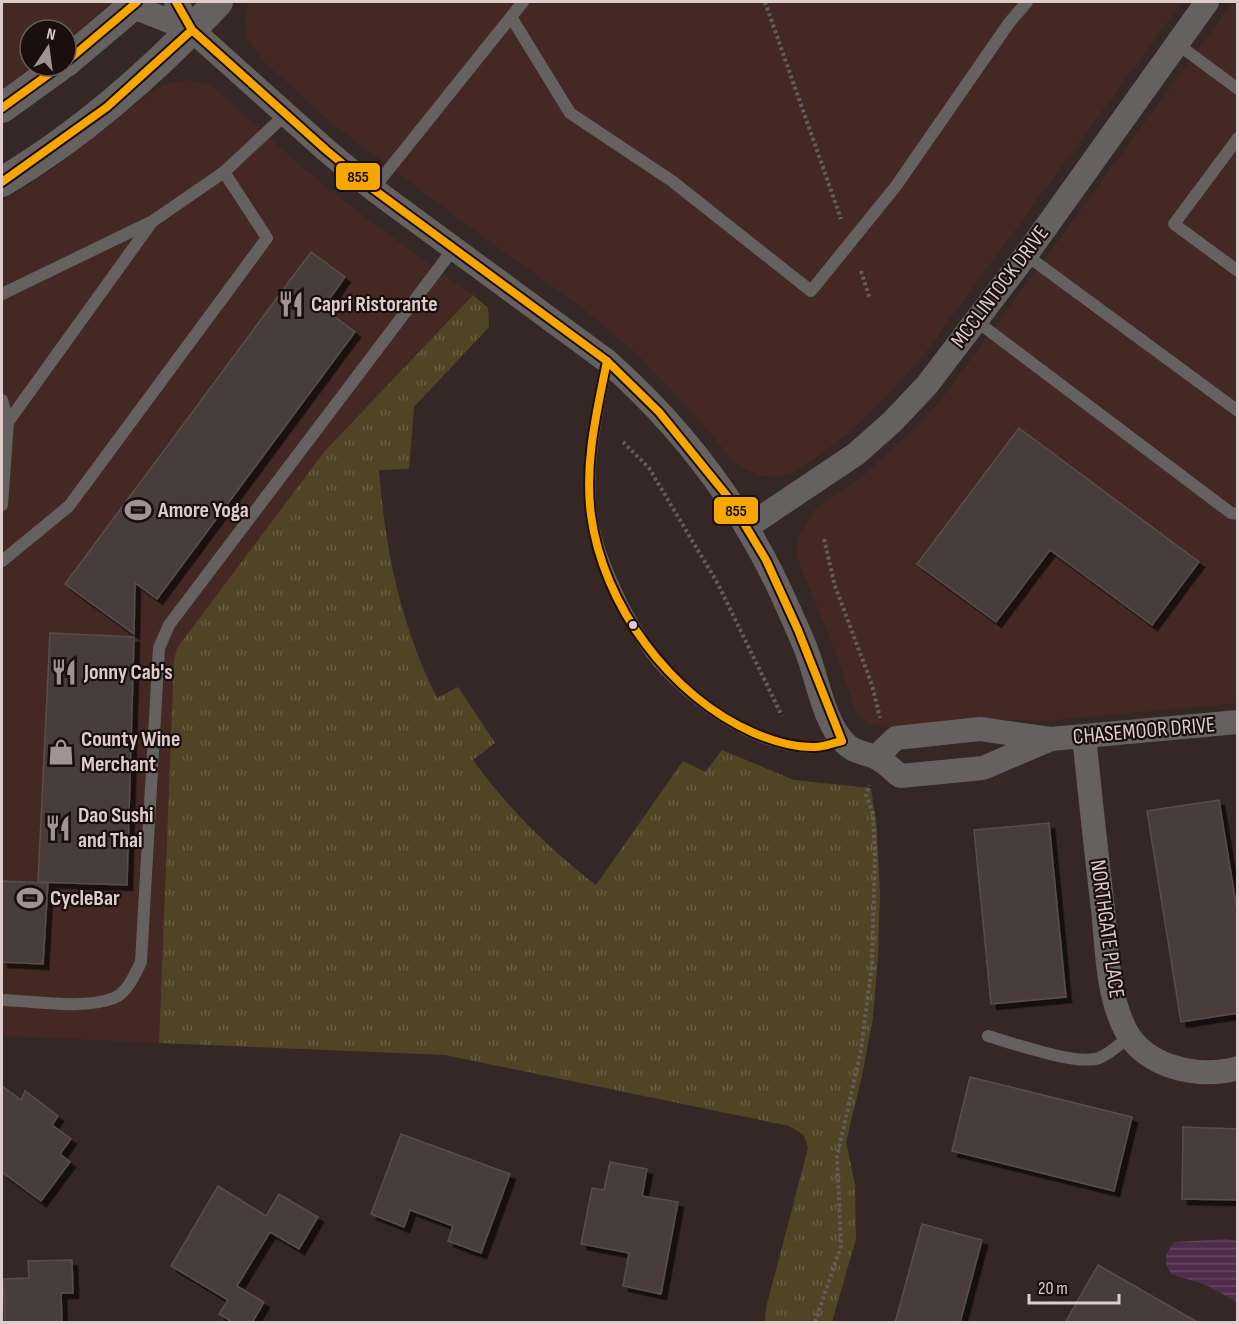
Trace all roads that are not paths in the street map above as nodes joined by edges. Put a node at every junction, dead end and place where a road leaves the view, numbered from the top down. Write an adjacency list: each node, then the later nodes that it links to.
1 (176, 2): 8 (street)
2 (218, 2): 8 (street)
3 (523, 2): 7 (lane)
4 (1027, 2): 7 (lane)
5 (1207, 2): 9 (street, MCCLINTOCK DRIVE)
6 (132, 3): 8 (street); 10 (street)
7 (511, 17): 18 (lane)
8 (192, 30): 14 (street); 17 (street)
9 (1176, 43): 12 (lane); 21 (street, MCCLINTOCK DRIVE)
10 (78, 51)
11 (43, 78): 13 (street)
12 (1238, 89)
13 (2, 108)
14 (284, 116): 16 (lane); 18 (street)
15 (1238, 138): 22 (lane)
16 (224, 172): 19 (lane); 32 (lane)
17 (2, 182)
18 (373, 189): 20 (street)
19 (153, 221): 23 (lane); 28 (lane)
20 (454, 248): 25 (street); 38 (lane)
21 (1026, 255): 24 (street, MCCLINTOCK DRIVE); 27 (lane)
22 (1238, 271)
23 (2, 294)
24 (975, 320): 30 (lane); 31 (street, MCCLINTOCK DRIVE)
25 (608, 361): 31 (street); 36 (lane)
26 (2, 400): 28 (lane)
27 (1238, 411)
28 (8, 422): 29 (lane)
29 (2, 505)
30 (1238, 514)
31 (747, 527): 36 (street)
32 (2, 561)
33 (1238, 722): 34 (street, CHASEMOOR DRIVE)
34 (1084, 736): 35 (street, CHASEMOOR DRIVE); 40 (street, NORTHGATE PLACE)
35 (1051, 740): 37 (street, CHASEMOOR DRIVE); 37 (street, CHASEMOOR DRIVE)
36 (842, 741): 37 (street)
37 (876, 757)
38 (2, 1000)
39 (988, 1036): 40 (lane)
40 (1130, 1036): 41 (street, NORTHGATE PLACE)
41 (1238, 1068)

